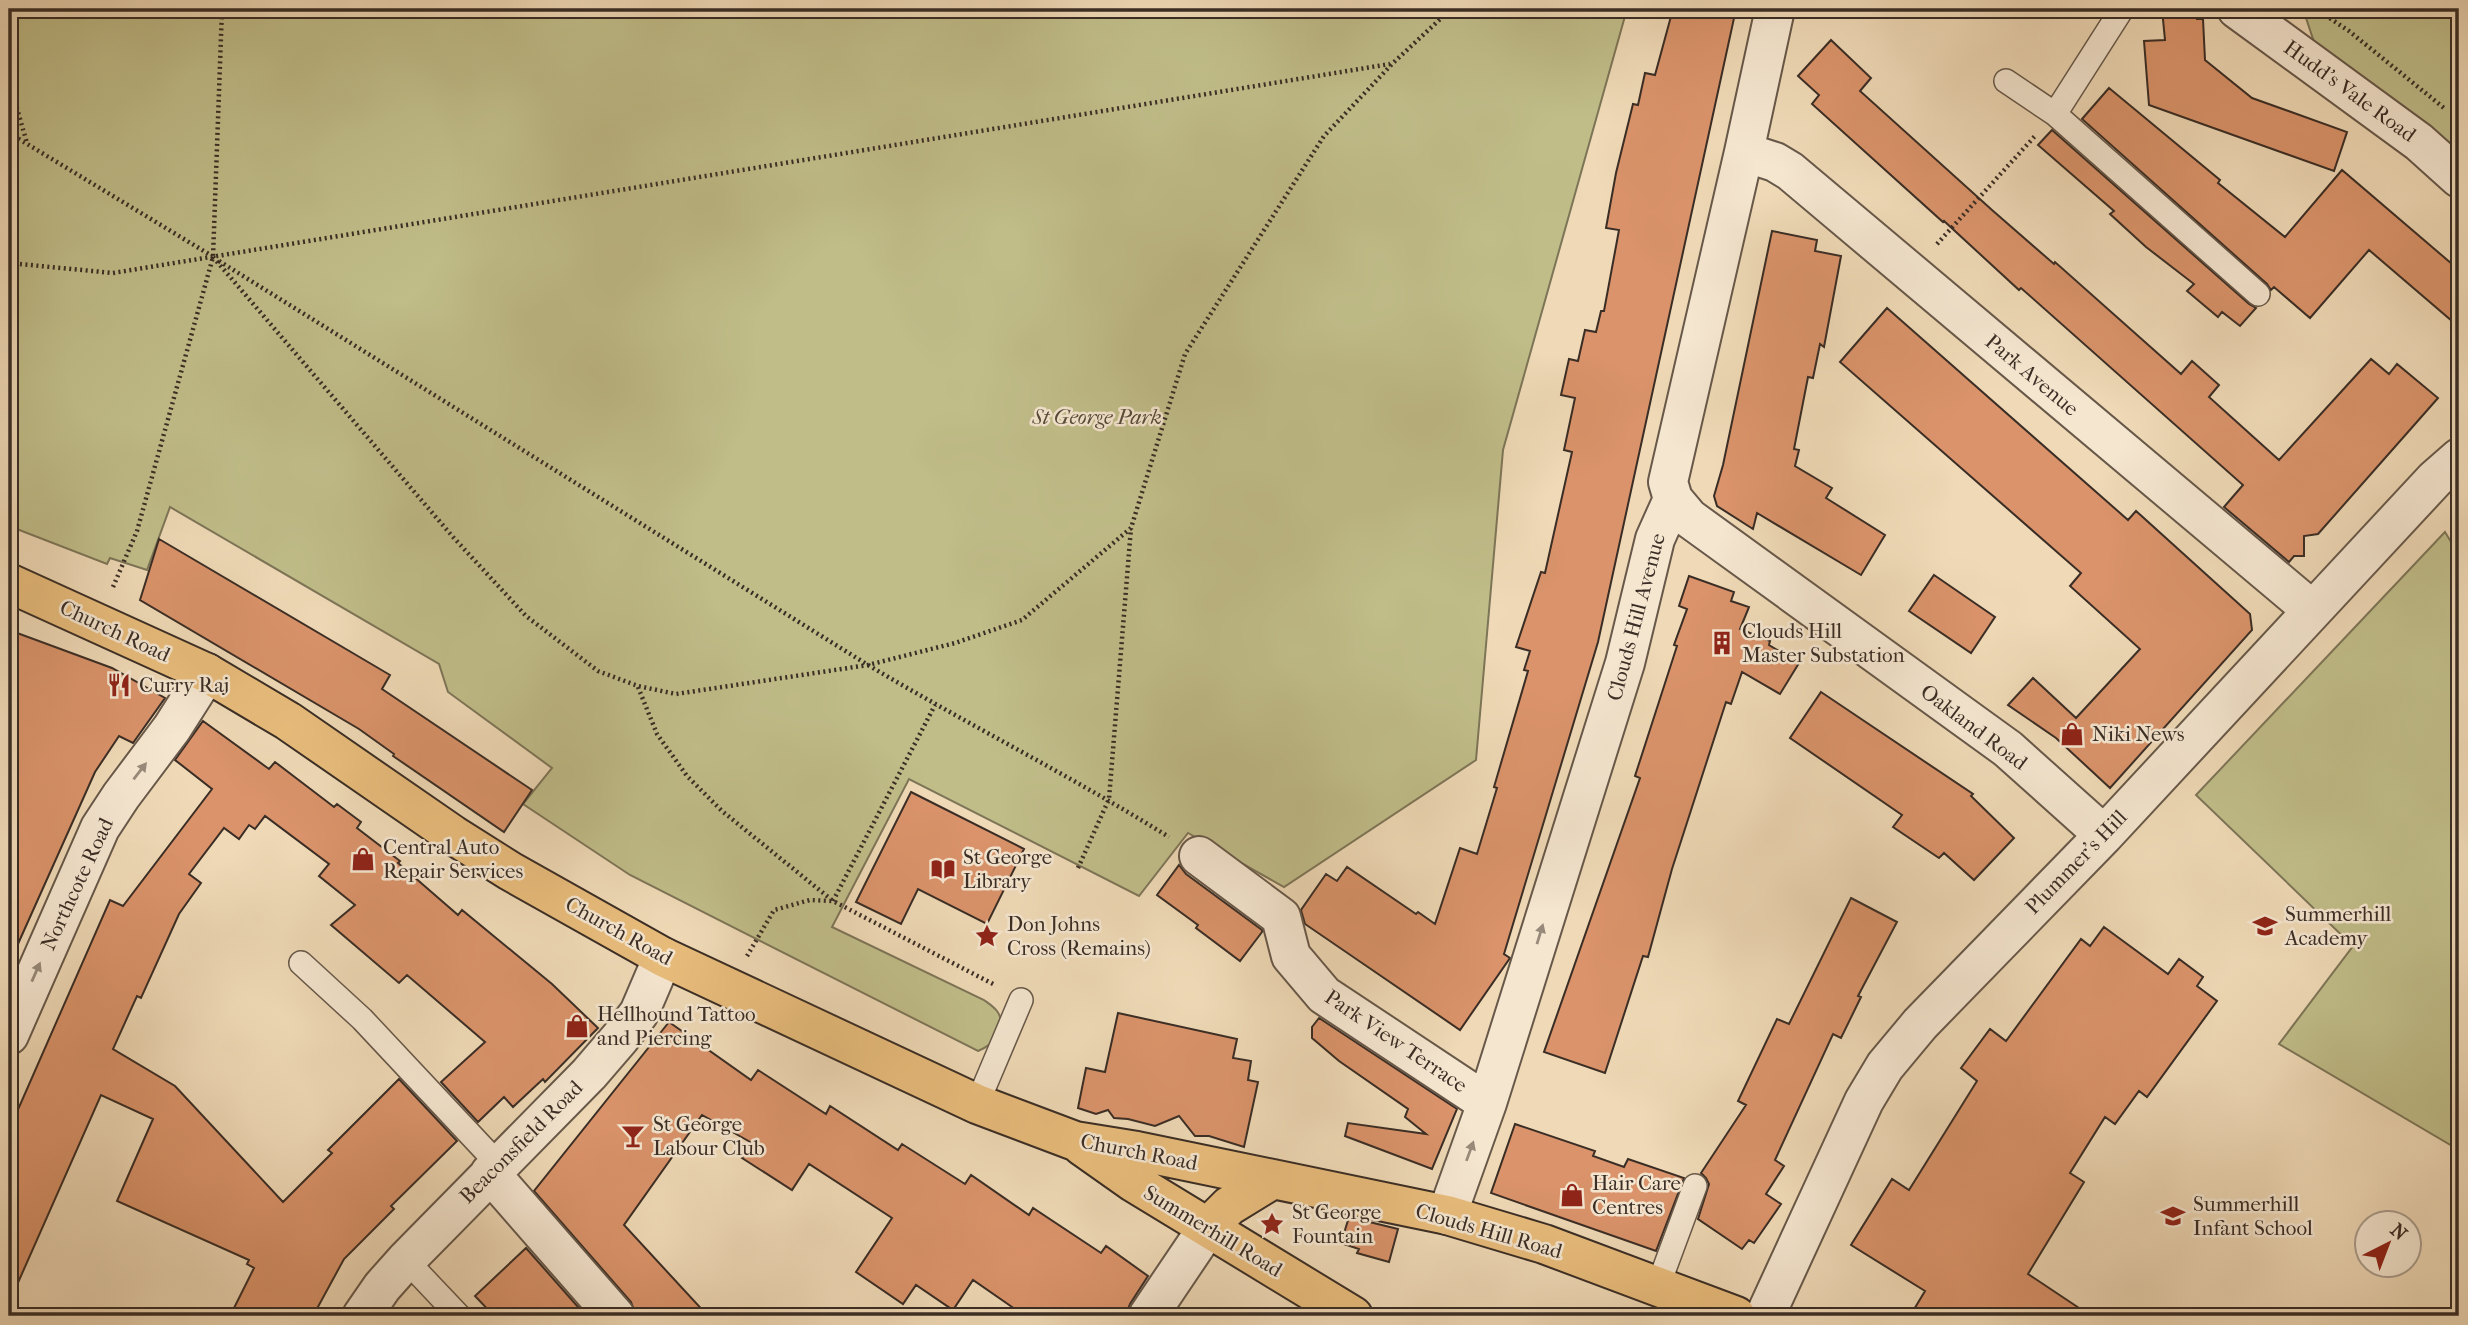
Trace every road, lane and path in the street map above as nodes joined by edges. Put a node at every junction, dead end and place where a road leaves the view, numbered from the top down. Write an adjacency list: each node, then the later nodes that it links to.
1 (222, 9): 16 (path)
2 (1451, 9): 7 (path)
3 (1775, 9): 14 (street, Clouds Hill Avenue)
4 (2122, 9): 10 (lane)
5 (2237, 9): 15 (street, Hudd's Vale Road)
6 (2316, 9): 11 (path)
7 (1393, 63): 16 (path); 22 (path)
8 (9, 81): 13 (path)
9 (2007, 81): 10 (lane)
10 (2055, 114): 18 (path); 19 (lane)
11 (2451, 116)
12 (9, 134): 13 (path)
13 (27, 143): 16 (path)
14 (1744, 152): 18 (street, Park Avenue); 21 (street, Clouds Hill Avenue)
15 (2459, 178)
16 (213, 257): 17 (path); 24 (path); 26 (path); 28 (path)
17 (9, 263)
18 (1911, 273): 25 (street, Park Avenue)
19 (2258, 294)
20 (2459, 458): 25 (street, Plummer's Hill)
21 (1673, 499): 31 (street, Oakland Road); 40 (street, Clouds Hill Avenue, one-way to 21)
22 (1131, 528): 26 (path); 30 (path)
23 (9, 583): 27 (main road, Church Road)
24 (101, 586)
25 (2312, 610): 31 (street, Plummer's Hill)
26 (869, 665): 28 (path); 29 (path)
27 (207, 673): 35 (main road, Church Road); 39 (street, Northcote Road, one-way to 27)
28 (638, 686): 34 (path)
29 (935, 705): 30 (path); 34 (path)
30 (1109, 799): 32 (path); 33 (path)
31 (2104, 835): 56 (street, Plummer's Hill)
32 (1199, 856): 40 (street, Park View Terrace)
33 (1078, 868)
34 (833, 901): 37 (path); 38 (path)
35 (663, 957): 37 (main road, Church Road); 43 (street, Beaconsfield Road)
36 (301, 963): 43 (lane)
37 (730, 990): 41 (main road, Church Road)
38 (1021, 1000): 41 (lane)
39 (9, 1035)
40 (1487, 1103): 46 (street, Clouds Hill Avenue, one-way to 40)
41 (977, 1104): 42 (main road, Church Road)
42 (1074, 1141): 44 (main road, Church Road); 47 (main road, Summerhill Road)
43 (494, 1169): 48 (street, Beaconsfield Road); 52 (street)
44 (1273, 1178): 46 (main road, Clouds Hill Road); 47 (main road)
45 (1695, 1186): 49 (lane)
46 (1447, 1215): 49 (main road, Clouds Hill Road)
47 (1208, 1227): 53 (street); 54 (main road, Summerhill Road)
48 (406, 1260): 50 (street, Beaconsfield Road); 51 (lane)
49 (1658, 1286): 55 (main road, Clouds Hill Road)
50 (362, 1316)
51 (459, 1316)
52 (615, 1316)
53 (1148, 1316)
54 (1353, 1316)
55 (1736, 1316)
56 (1765, 1316)

